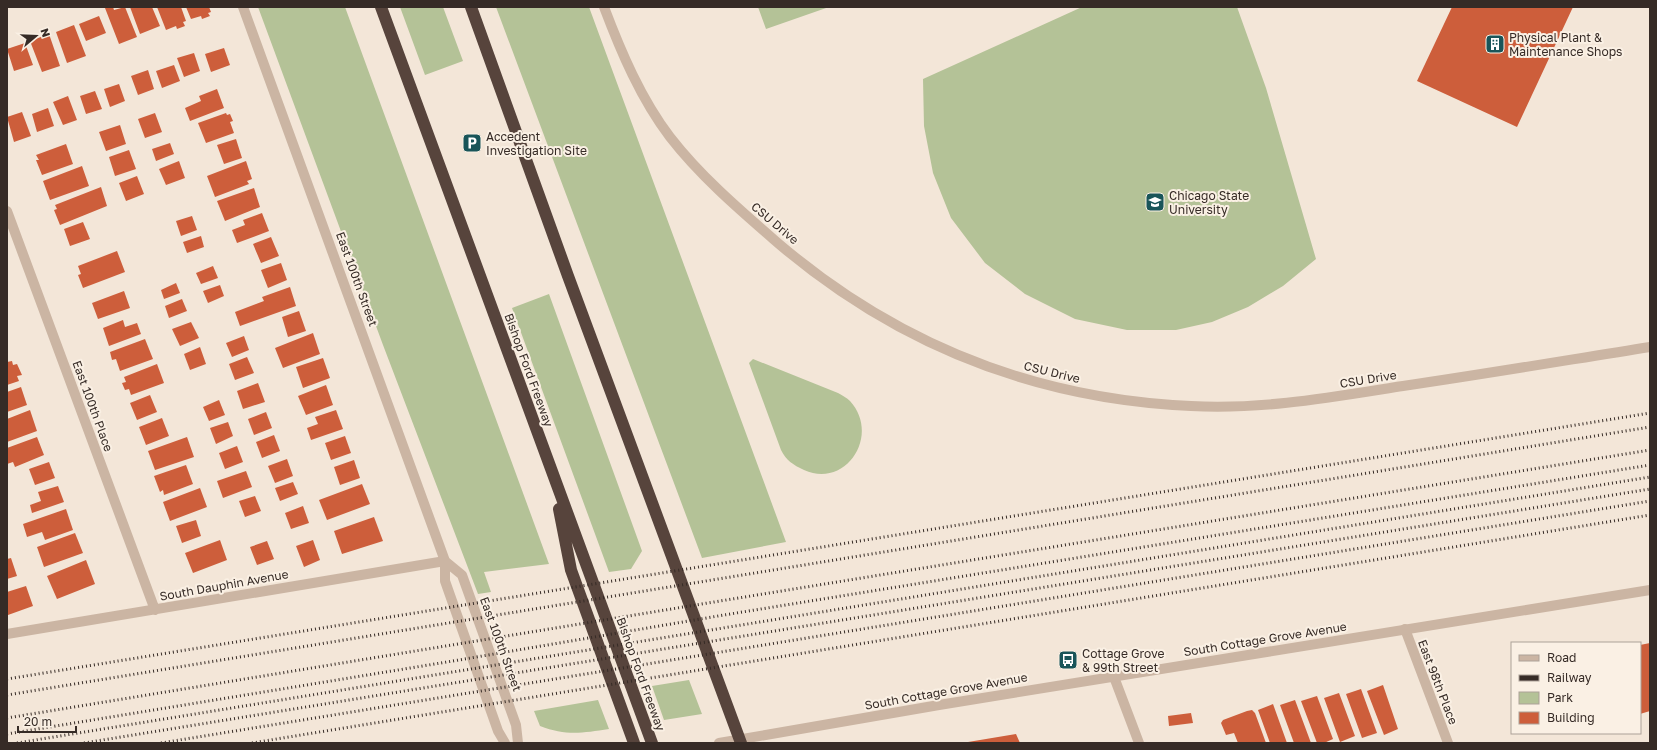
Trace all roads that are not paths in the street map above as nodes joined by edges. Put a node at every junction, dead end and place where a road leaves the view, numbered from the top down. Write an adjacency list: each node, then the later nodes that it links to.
1 (243, 7): 8 (street, East 100th Street)
2 (381, 7): 7 (highway, Bishop Ford Freeway)
3 (471, 7): 19 (highway)
4 (604, 7): 6 (street, CSU Drive)
5 (7, 211): 10 (street, East 100th Place)
6 (1650, 347)
7 (553, 477): 16 (highway); 17 (highway, Bishop Ford Freeway)
8 (446, 561): 10 (street, South Dauphin Avenue); 14 (street, East 100th Street); 15 (street, East 100th Street)
9 (1650, 590): 11 (street, South Cottage Grove Avenue)
10 (155, 610): 12 (street, South Dauphin Avenue)
11 (1404, 629): 13 (street, South Cottage Grove Avenue); 21 (street, East 98th Place)
12 (7, 634)
13 (1114, 677): 18 (street, South Cottage Grove Avenue); 20 (street)
14 (505, 743)
15 (518, 743)
16 (634, 743)
17 (652, 743)
18 (719, 743)
19 (741, 743)
20 (1139, 743)
21 (1448, 743)

